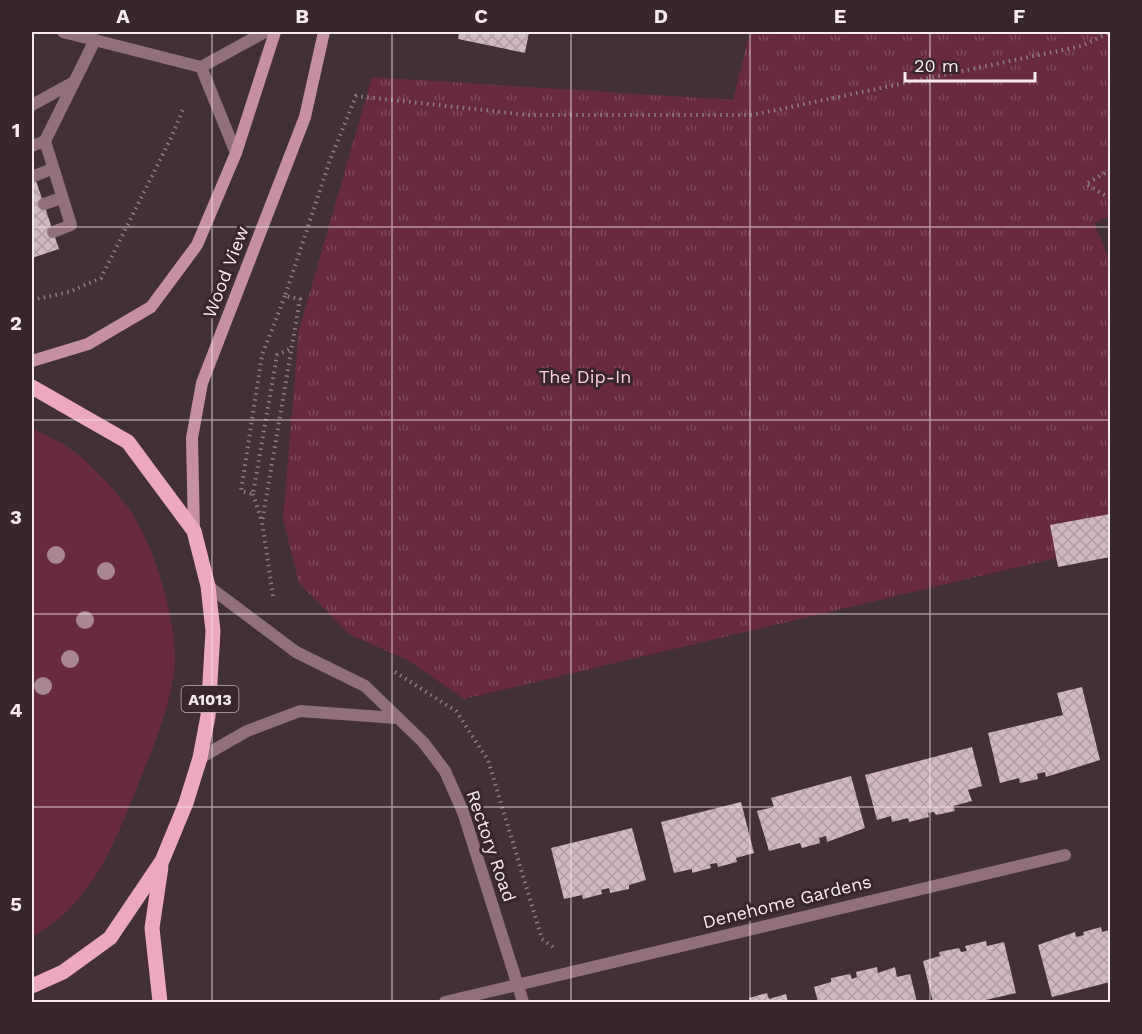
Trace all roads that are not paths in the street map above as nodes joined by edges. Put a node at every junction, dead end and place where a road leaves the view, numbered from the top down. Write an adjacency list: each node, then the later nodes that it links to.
1 (63, 32): 5 (street)
2 (265, 32): 6 (street)
3 (275, 32): 11 (main road, Wood View)
4 (324, 32): 19 (main road, Wood View)
5 (95, 40): 6 (street); 7 (street)
6 (201, 67): 11 (street)
7 (74, 82): 8 (street); 9 (street)
8 (32, 105)
9 (45, 141): 10 (street); 12 (street)
10 (32, 146)
11 (236, 153): 17 (main road, Wood View)
12 (52, 169): 13 (street); 14 (street)
13 (34, 176)
14 (61, 198): 15 (street); 16 (street)
15 (44, 204)
16 (53, 232)
17 (32, 361)
18 (32, 387): 19 (main road, A1013)
19 (194, 531): 20 (main road, A1013)
20 (208, 586): 21 (street, Rectory Road); 22 (main road, A1013)
21 (396, 718): 22 (street); 25 (street, Rectory Road)
22 (200, 758): 24 (main road, A1013)
23 (1065, 855): 25 (street, Denehome Gardens)
24 (162, 861): 26 (main road, A1013); 27 (main road, A1013)
25 (517, 984): 28 (street, Denehome Gardens); 29 (street, Rectory Road)
26 (32, 986)
27 (160, 1002)
28 (446, 1002)
29 (523, 1002)

